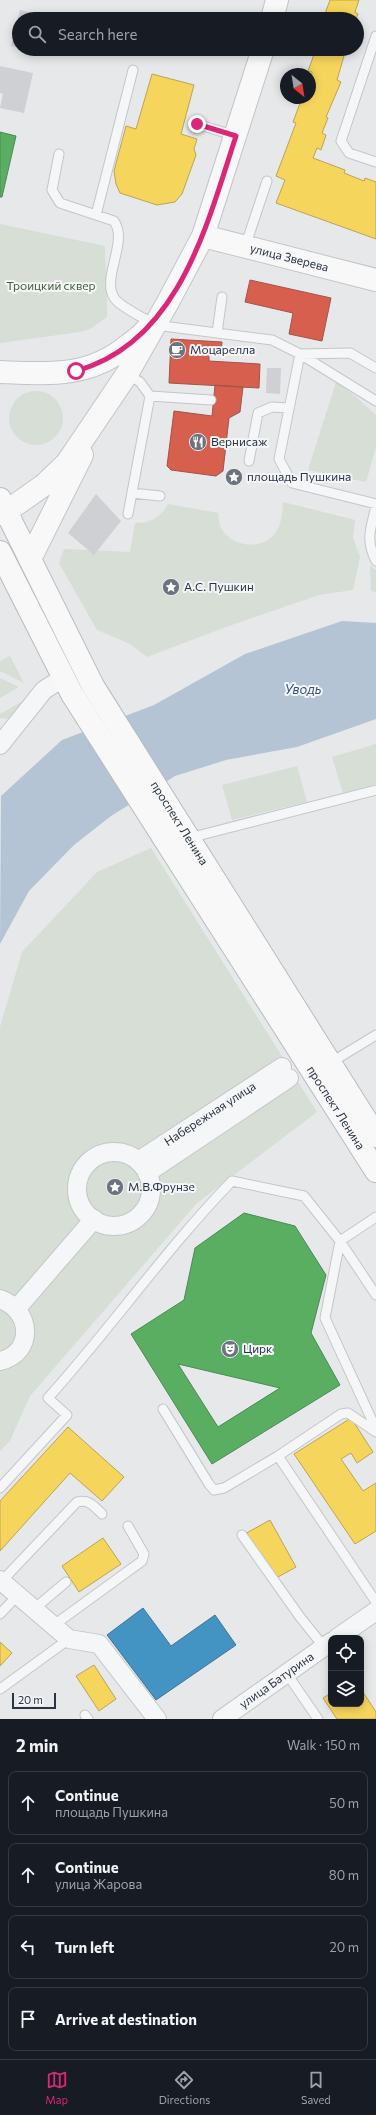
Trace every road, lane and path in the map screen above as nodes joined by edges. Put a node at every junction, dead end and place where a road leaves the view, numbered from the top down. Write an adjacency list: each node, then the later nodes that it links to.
1 (277, 0): 2 (main road)
2 (274, 12)
3 (376, 36): 9 (lane)
4 (261, 56): 7 (main road)
5 (133, 70): 11 (lane)
6 (197, 124): 7 (lane)
7 (236, 136): 12 (main road)
8 (60, 154): 11 (lane)
9 (376, 162)
10 (267, 181): 13 (lane)
11 (96, 215): 16 (lane)
12 (203, 236): 13 (main road, улица Зверева); 16 (main road)
13 (245, 247): 14 (main road, улица Зверева)
14 (376, 280)
15 (222, 297): 17 (lane)
16 (153, 324): 17 (lane); 20 (main road); 21 (main road)
17 (217, 333): 18 (lane)
18 (300, 354): 19 (lane); 24 (lane); 25 (lane)
19 (376, 368)
20 (0, 372)
21 (127, 374): 22 (lane); 26 (main road)
22 (150, 396): 23 (lane); 28 (lane)
23 (211, 400)
24 (376, 401)
25 (288, 408): 27 (lane); 30 (lane)
26 (98, 418): 31 (main road); 34 (main road)
27 (249, 461)
28 (132, 493): 29 (lane); 32 (lane)
29 (160, 496)
30 (376, 505): 35 (lane)
31 (2, 508): 34 (main road, проспект Ленина)
32 (128, 514)
33 (0, 552): 36 (main road, проспект Ленина)
34 (30, 559): 39 (main road, проспект Ленина)
35 (376, 561)
36 (68, 686): 37 (street); 45 (main road, проспект Ленина)
37 (0, 745)
38 (376, 790): 39 (lane)
39 (185, 832): 41 (main road, проспект Ленина)
40 (376, 1035): 41 (lane)
41 (329, 1064): 43 (main road, проспект Ленина)
42 (285, 1073): 44 (street, Набережная улица)
43 (376, 1136)
44 (143, 1167): 47 (street); 47 (street)
45 (376, 1171)
46 (376, 1217): 48 (lane)
47 (94, 1219): 51 (street)
48 (340, 1240): 49 (lane); 54 (lane); 57 (lane)
49 (376, 1295)
50 (0, 1299): 51 (street)
51 (17, 1308): 52 (street)
52 (0, 1362)
53 (162, 1409): 56 (lane)
54 (376, 1428)
55 (376, 1432): 56 (lane)
56 (278, 1456): 64 (lane)
57 (0, 1488)
58 (102, 1514): 61 (lane)
59 (128, 1526): 68 (lane)
60 (242, 1535): 71 (lane)
61 (0, 1582): 63 (street)
62 (66, 1582): 65 (lane)
63 (17, 1596): 65 (street); 67 (lane)
64 (376, 1602)
65 (34, 1609): 68 (street)
66 (376, 1611): 69 (street, улица Батурина)
67 (0, 1614)
68 (54, 1625): 70 (street)
69 (342, 1635)
70 (69, 1639): 74 (lane); 75 (street)
71 (328, 1640)
72 (328, 1645): 73 (street, улица Батурина)
73 (286, 1674): 76 (street, улица Батурина); 77 (lane)
74 (0, 1689)
75 (157, 1719)
76 (222, 1719)
77 (318, 1719)

